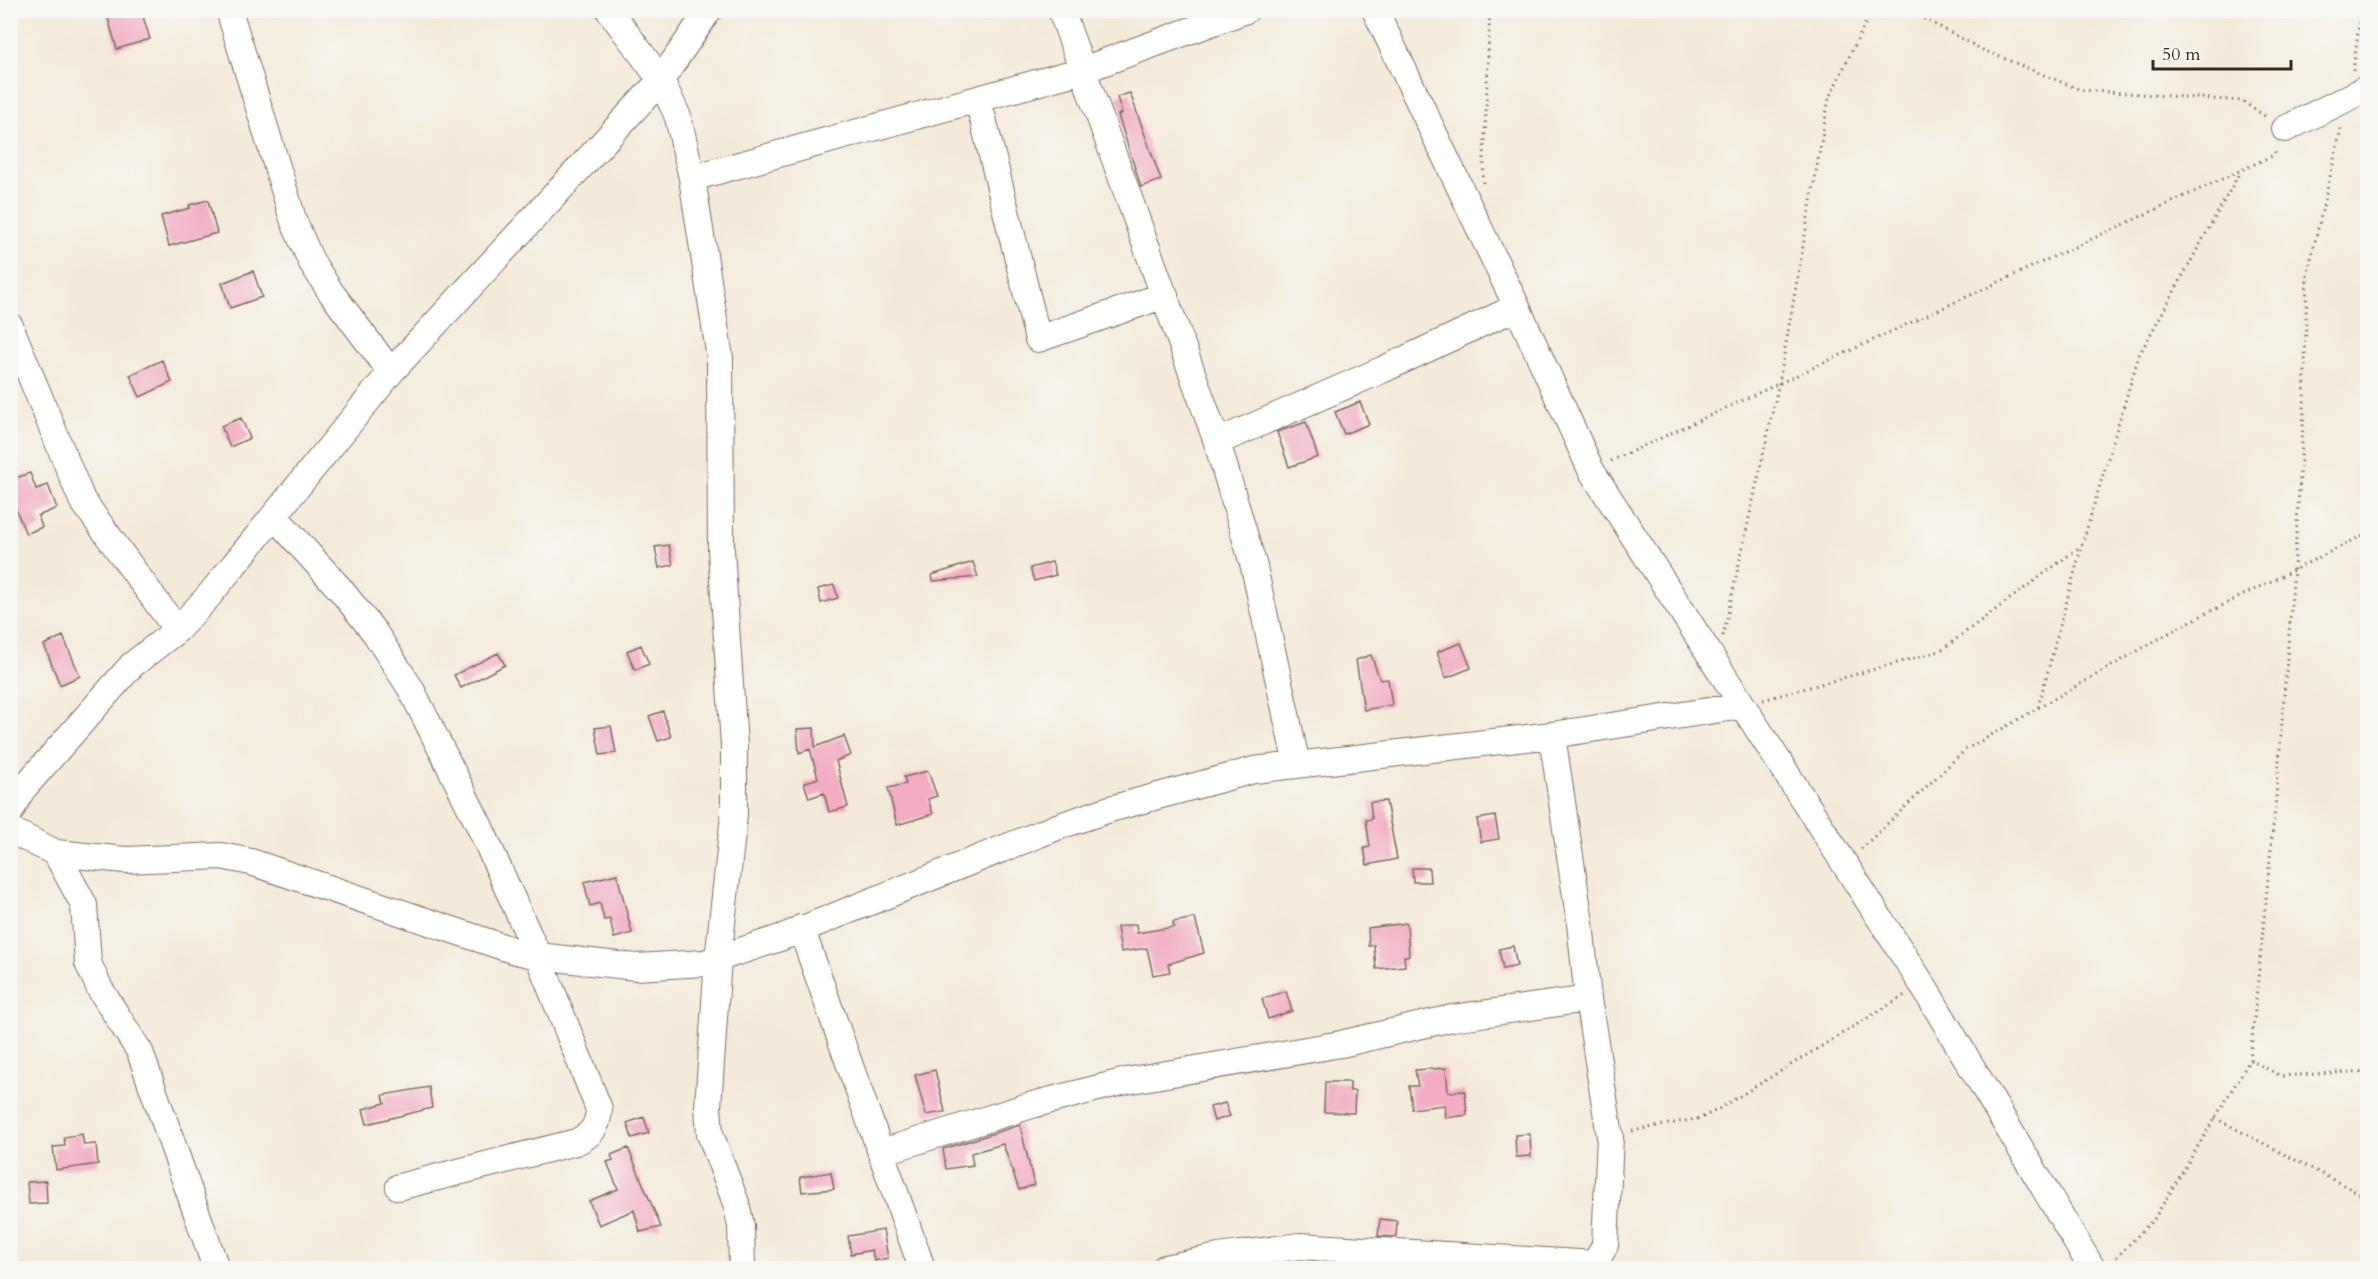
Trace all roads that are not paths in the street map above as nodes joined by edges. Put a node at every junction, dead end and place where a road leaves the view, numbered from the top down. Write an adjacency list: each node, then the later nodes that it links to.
1 (229, 10): 16 (street)
2 (609, 10): 8 (street)
3 (709, 10): 8 (street)
4 (1061, 10): 7 (street)
5 (1246, 10): 7 (street)
6 (1375, 10): 14 (street)
7 (1083, 70): 10 (street); 13 (street)
8 (661, 80): 12 (street); 16 (street)
9 (2358, 92): 11 (street)
10 (978, 99): 12 (street); 13 (street)
11 (2285, 129)
12 (692, 178): 28 (street)
13 (1165, 295): 17 (street)
14 (1517, 307): 17 (street); 20 (street)
15 (10, 326): 19 (street)
16 (391, 372): 18 (street)
17 (1217, 442): 22 (street)
18 (275, 517): 19 (street); 27 (street)
19 (177, 630): 23 (street)
20 (1742, 706): 21 (street); 38 (street)
21 (1552, 735): 22 (street); 29 (street)
22 (1297, 765): 26 (street)
23 (10, 812)
24 (10, 830): 25 (street)
25 (56, 853): 27 (street); 34 (street)
26 (801, 928): 28 (street); 30 (street)
27 (538, 956): 28 (street); 31 (street)
28 (718, 959): 35 (street)
29 (1588, 999): 30 (street); 33 (street)
30 (882, 1152): 36 (street)
31 (399, 1187)
32 (1523, 1264): 33 (street); 37 (street)
33 (1595, 1266)
34 (216, 1269)
35 (742, 1269)
36 (922, 1269)
37 (1165, 1269)
38 (2092, 1269)

